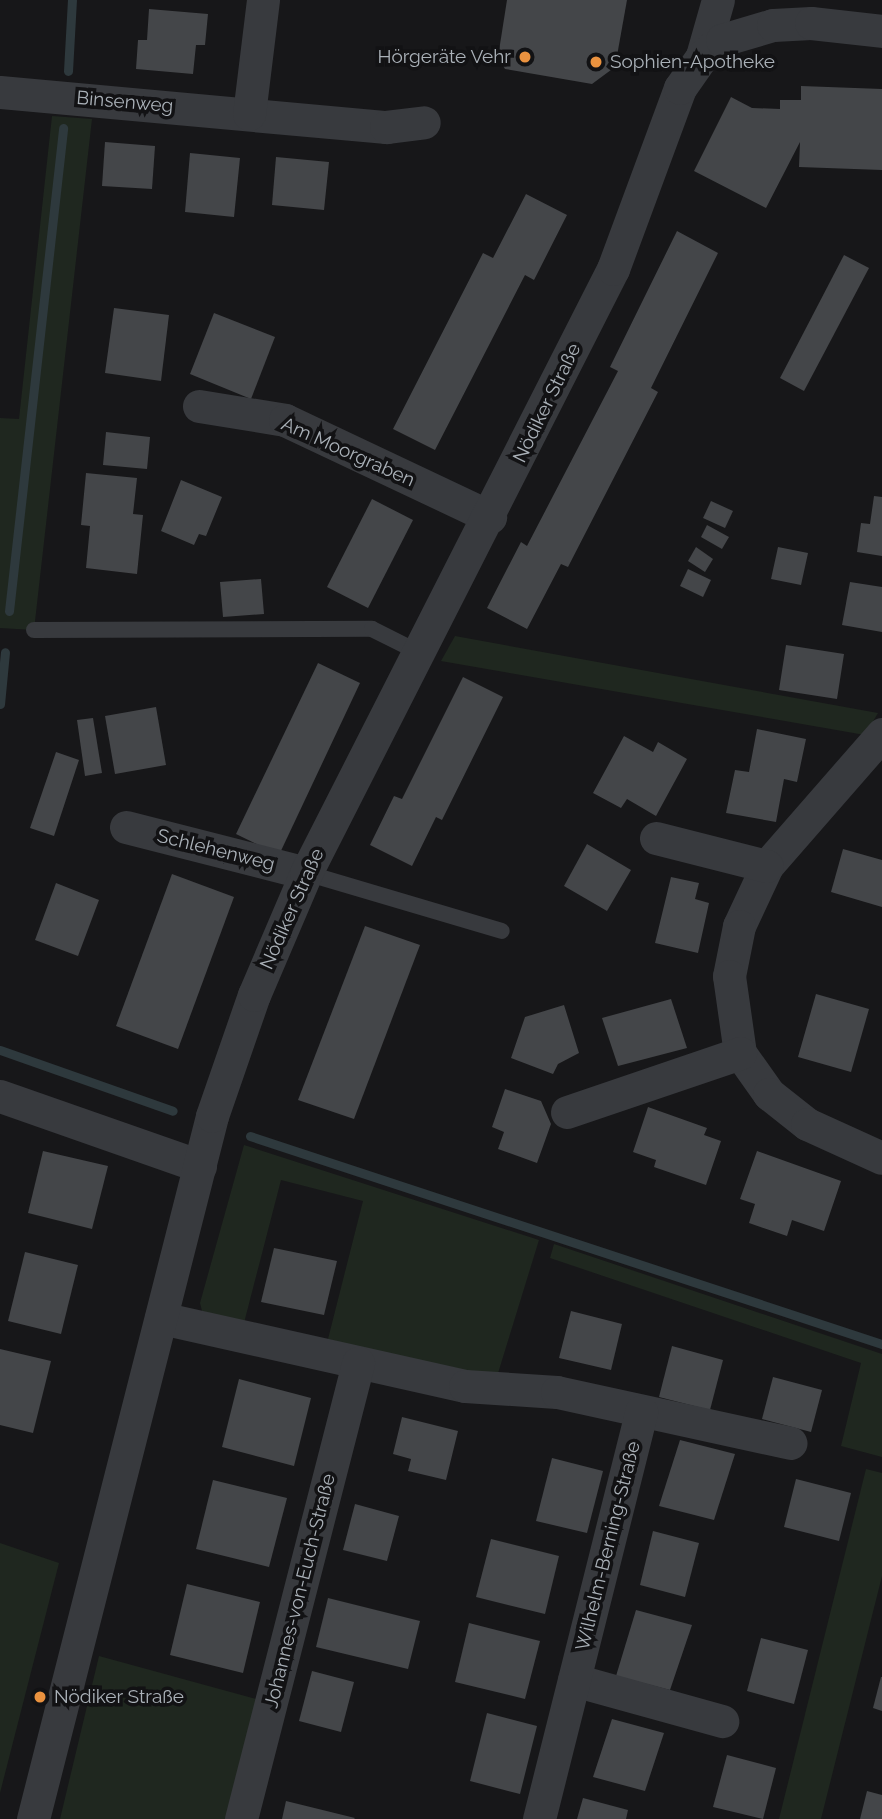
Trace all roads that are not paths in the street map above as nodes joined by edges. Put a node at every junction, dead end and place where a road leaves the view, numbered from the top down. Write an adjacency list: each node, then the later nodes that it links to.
1 (263, 0): 7 (street)
2 (718, 0): 5 (street)
3 (802, 0): 4 (street)
4 (869, 29): 5 (street)
5 (702, 56): 10 (street, Nödiker Straße)
6 (0, 92): 7 (street, Binsenweg)
7 (250, 114): 8 (street, Binsenweg)
8 (424, 122)
9 (199, 406): 10 (street, Am Moorgraben)
10 (490, 517): 12 (street, Nödiker Straße)
11 (34, 630): 12 (lane)
12 (420, 653): 17 (street, Nödiker Straße)
13 (882, 734): 16 (street)
14 (126, 827): 17 (street, Schlehenweg)
15 (656, 838): 16 (street)
16 (767, 866): 19 (street)
17 (306, 873): 18 (lane); 23 (street, Nödiker Straße)
18 (502, 931)
19 (740, 1053): 21 (street); 22 (street)
20 (0, 1096): 23 (street)
21 (567, 1112)
22 (882, 1158)
23 (200, 1166): 24 (street, Nödiker Straße)
24 (161, 1318): 25 (street); 30 (street, Nödiker Straße)
25 (358, 1363): 26 (street); 31 (street, Johannes-von-Euch-Straße)
26 (641, 1412): 27 (street); 28 (street, Wilhelm-Berning-Straße)
27 (791, 1443)
28 (574, 1681): 29 (street); 32 (street, Wilhelm-Berning-Straße)
29 (722, 1721)
30 (33, 1819)
31 (241, 1819)
32 (539, 1819)

